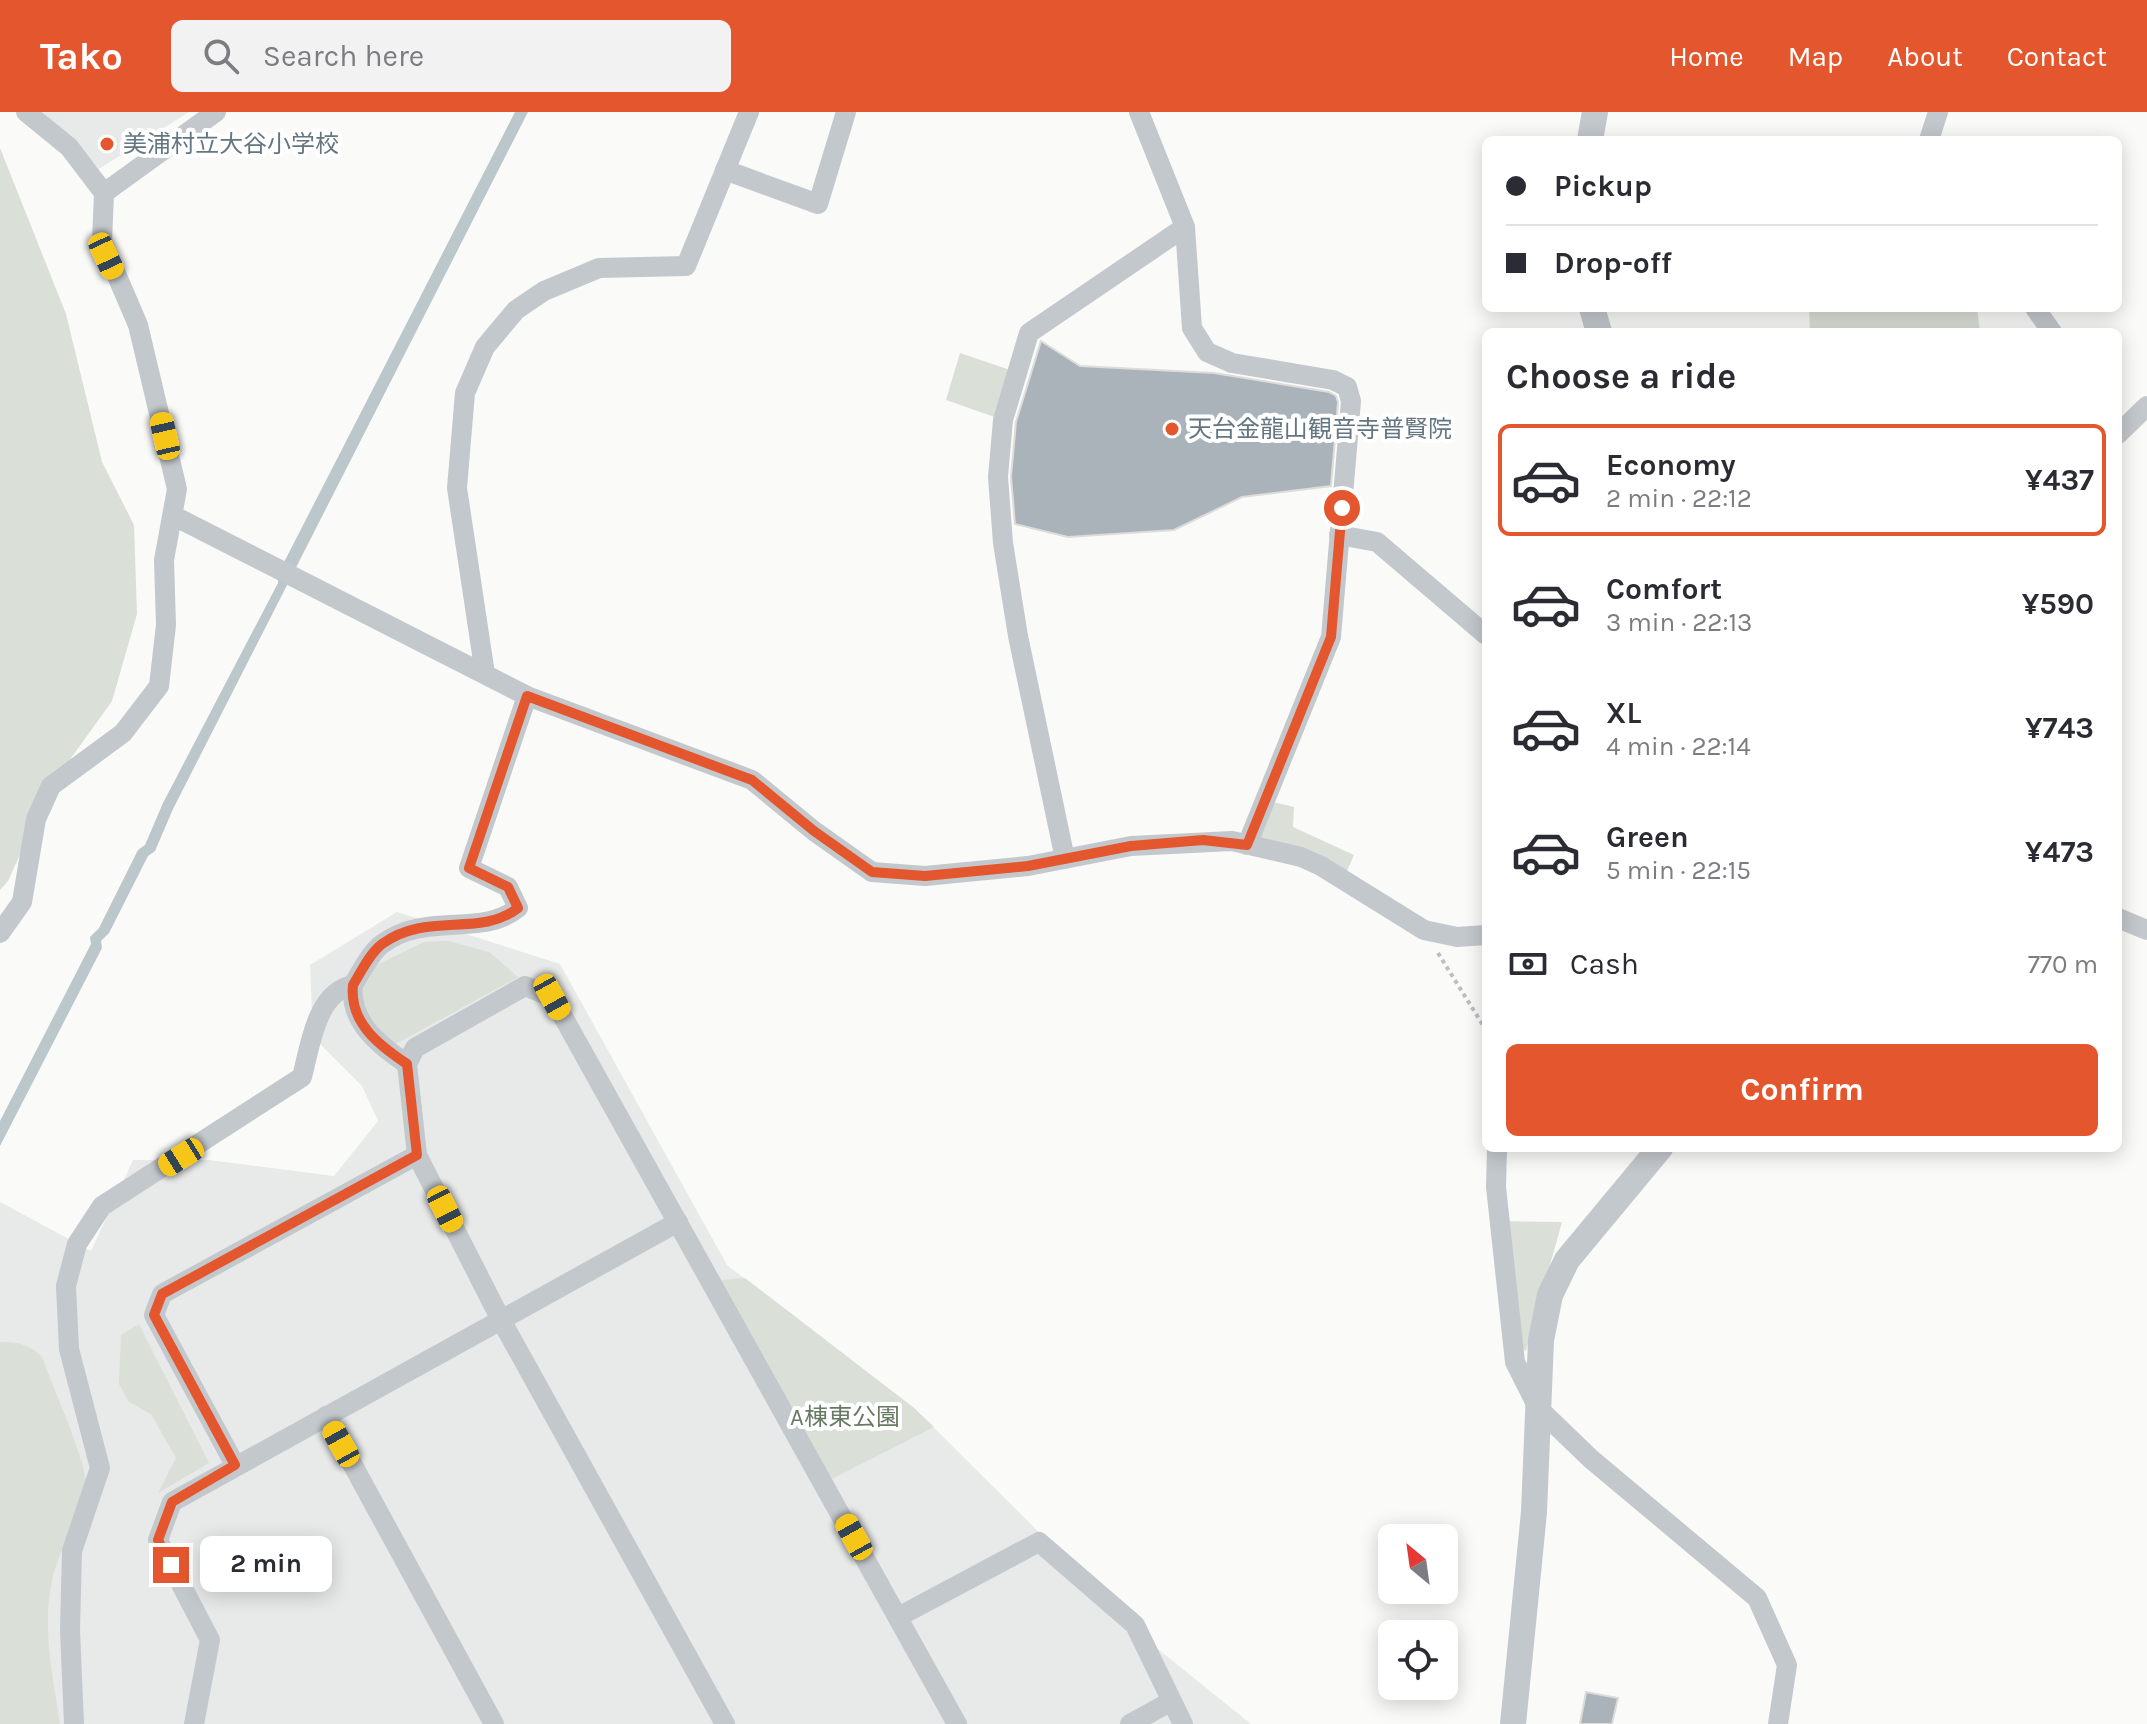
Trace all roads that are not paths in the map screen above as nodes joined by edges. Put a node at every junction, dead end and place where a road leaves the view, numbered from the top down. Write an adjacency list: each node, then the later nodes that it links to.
1 (26, 112): 11 (street)
2 (216, 112): 11 (street)
3 (749, 112): 10 (street)
4 (846, 112): 10 (street)
5 (1139, 112): 12 (street)
6 (1595, 112): 8 (street)
7 (1938, 112): 9 (street)
8 (1591, 136)
9 (1930, 136)
10 (725, 170): 18 (street)
11 (104, 193): 15 (street)
12 (1185, 227): 16 (street); 21 (street)
13 (2147, 406): 14 (street)
14 (2122, 430)
15 (174, 516): 18 (street); 24 (street)
16 (1339, 535): 17 (street); 20 (street)
17 (1482, 632)
18 (485, 674): 19 (street)
19 (527, 696): 21 (street); 26 (street)
20 (1247, 845): 21 (street); 25 (street)
21 (1065, 859)
22 (2122, 920): 23 (street)
23 (2147, 930)
24 (0, 933)
25 (1482, 935)
26 (353, 985): 27 (street); 38 (street)
27 (407, 1064): 30 (street); 31 (street)
28 (1497, 1152): 33 (street)
29 (1657, 1152): 33 (street)
30 (417, 1155): 32 (street); 35 (street)
31 (678, 1222): 32 (street); 36 (street)
32 (500, 1318): 34 (street); 41 (street)
33 (1538, 1408): 45 (street); 46 (street)
34 (326, 1416): 35 (street); 40 (street)
35 (235, 1465): 39 (street)
36 (898, 1617): 37 (street); 42 (street)
37 (1170, 1702): 43 (street); 44 (street)
38 (74, 1724)
39 (194, 1724)
40 (494, 1724)
41 (725, 1724)
42 (957, 1724)
43 (1130, 1724)
44 (1183, 1724)
45 (1513, 1724)
46 (1778, 1724)

